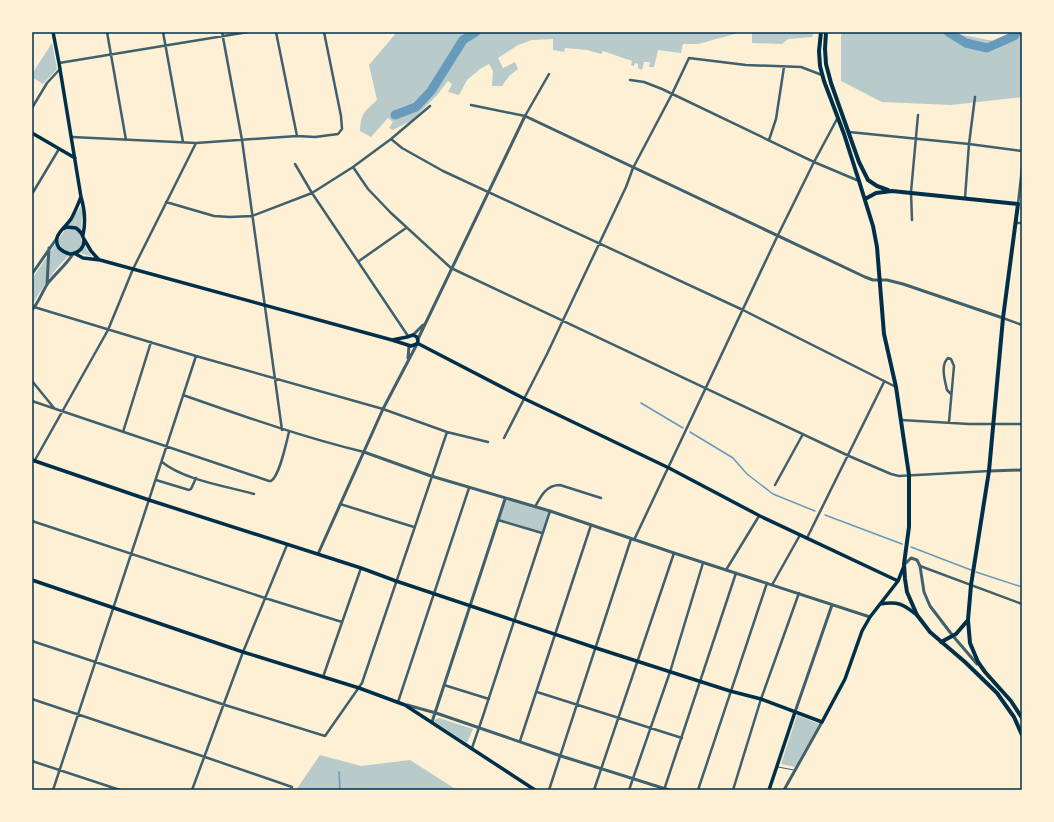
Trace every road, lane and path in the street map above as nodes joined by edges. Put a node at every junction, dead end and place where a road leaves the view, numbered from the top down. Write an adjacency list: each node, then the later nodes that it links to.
1 (53, 32): 13 (main road)
2 (107, 32): 12 (street)
3 (163, 32): 11 (street)
4 (222, 32): 10 (street)
5 (248, 32): 10 (street)
6 (276, 32): 29 (street)
7 (324, 32): 29 (street)
8 (821, 32): 17 (main road)
9 (826, 32): 27 (main road)
10 (223, 36): 11 (street); 34 (street)
11 (165, 46): 12 (street); 36 (street)
12 (111, 54): 13 (street); 33 (street)
13 (60, 63): 15 (main road)
14 (784, 67): 17 (street); 19 (street); 35 (street)
15 (60, 69): 23 (street); 30 (main road)
16 (548, 74): 24 (street)
17 (822, 75): 26 (main road)
18 (630, 80): 19 (street)
19 (672, 94): 35 (street); 45 (street)
20 (975, 97): 38 (street)
21 (471, 105): 24 (street)
22 (430, 106): 31 (street)
23 (32, 108)
24 (525, 116): 45 (street); 50 (street)
25 (918, 116): 32 (street)
26 (837, 119): 42 (street); 47 (main road)
27 (849, 132): 32 (street); 49 (main road)
28 (32, 133): 39 (main road)
29 (297, 136): 34 (street)
30 (72, 137): 33 (street); 41 (main road)
31 (391, 139): 44 (street); 50 (street)
32 (916, 139): 38 (street); 51 (street)
33 (126, 140): 36 (street)
34 (242, 140): 37 (street); 59 (street)
35 (768, 140): 42 (street)
36 (183, 142): 37 (street)
37 (196, 143): 57 (street)
38 (969, 144): 40 (street); 55 (street)
39 (59, 149): 41 (main road); 53 (street)
40 (1022, 151)
41 (75, 158): 54 (main road)
42 (814, 162): 47 (street); 66 (street)
43 (295, 164): 52 (street)
44 (352, 167): 52 (street); 63 (street)
45 (633, 168): 66 (street); 68 (street)
46 (1022, 168): 48 (street)
47 (859, 181): 56 (main road)
48 (1021, 184): 58 (street)
49 (892, 191): 51 (main road); 56 (main road)
50 (488, 192): 68 (street); 73 (street)
51 (911, 192): 55 (main road); 60 (street)
52 (312, 193): 59 (street); 72 (street)
53 (32, 194)
54 (81, 197): 64 (main road); 65 (main road)
55 (965, 198): 58 (main road)
56 (865, 199): 76 (main road)
57 (166, 202): 59 (street); 74 (street)
58 (1020, 204): 61 (main road)
59 (252, 216): 78 (street)
60 (912, 220)
61 (1016, 223): 62 (street); 81 (main road)
62 (1022, 224)
63 (406, 228): 72 (street); 73 (street)
64 (63, 229): 65 (main road); 67 (main road)
65 (83, 236): 70 (main road); 71 (main road)
66 (777, 237): 76 (street); 80 (street)
67 (57, 238): 69 (street); 70 (main road)
68 (599, 244): 80 (street); 82 (street)
69 (49, 248): 75 (street); 77 (street)
70 (73, 254): 71 (main road); 77 (street)
71 (100, 260): 74 (main road)
72 (358, 261): 87 (street)
73 (451, 268): 82 (street); 83 (street)
74 (133, 269): 78 (main road); 85 (street)
75 (32, 274)
76 (880, 280): 81 (street); 98 (main road)
77 (47, 284): 79 (street)
78 (266, 305): 88 (main road); 94 (street)
79 (33, 309): 85 (street)
80 (743, 310): 96 (street); 97 (street)
81 (1003, 318): 84 (street); 108 (main road)
82 (562, 321): 97 (street); 101 (street)
83 (425, 324): 86 (street); 90 (street)
84 (1022, 325)
85 (108, 330): 89 (street); 105 (street)
86 (413, 334): 87 (main road); 90 (main road)
87 (408, 337): 88 (main road); 91 (main road)
88 (392, 340): 91 (main road)
89 (151, 342): 92 (street); 111 (street)
90 (417, 342): 91 (main road); 93 (street); 101 (main road)
91 (409, 345): 93 (street)
92 (196, 356): 94 (street); 100 (street)
93 (408, 360): 104 (street)
94 (276, 378): 104 (street); 110 (street)
95 (32, 381): 103 (street)
96 (884, 382): 98 (street); 119 (street)
97 (706, 387): 114 (street); 122 (street)
98 (896, 387): 106 (main road)
99 (951, 394): 99 (street); 107 (street)
100 (183, 395): 110 (street); 117 (street)
101 (525, 399): 115 (street); 122 (main road)
102 (32, 401): 103 (street)
103 (55, 408): 105 (street)
104 (383, 409): 113 (street); 118 (street)
105 (63, 412): 111 (street); 120 (street)
106 (901, 420): 107 (street); 125 (main road)
107 (948, 422): 108 (street)
108 (993, 424): 109 (street); 124 (main road)
109 (1022, 424)
110 (282, 430): 112 (street)
111 (123, 432): 117 (street)
112 (289, 432): 117 (street); 118 (street)
113 (447, 432): 116 (street); 126 (street)
114 (803, 434): 119 (street); 129 (street)
115 (504, 438)
116 (488, 442)
117 (167, 448): 121 (street)
118 (364, 452): 126 (street); 135 (street)
119 (848, 456): 125 (street); 145 (street)
120 (33, 460): 134 (main road)
121 (162, 462): 127 (street); 128 (street)
122 (669, 468): 138 (main road); 146 (street)
123 (1022, 470): 124 (street)
124 (989, 471): 125 (street); 162 (main road)
125 (909, 475): 152 (main road)
126 (431, 476): 130 (street); 142 (street)
127 (196, 478): 128 (street); 131 (street)
128 (156, 480): 134 (street)
129 (775, 485)
130 (469, 488): 133 (street); 163 (street)
131 (254, 494)
132 (601, 498): 136 (street)
133 (505, 499): 136 (street); 139 (street)
134 (149, 500): 147 (main road); 148 (street)
135 (340, 504): 142 (street); 150 (street)
136 (535, 507): 137 (street)
137 (550, 511): 141 (street); 143 (street)
138 (760, 516): 144 (main road); 155 (street)
139 (498, 520): 143 (street); 169 (street)
140 (32, 521): 148 (street)
141 (591, 524): 146 (street); 176 (street)
142 (414, 527): 158 (street)
143 (542, 533): 173 (street)
144 (800, 536): 145 (main road); 161 (street)
145 (807, 538): 159 (main road)
146 (632, 540): 149 (street); 180 (street)
147 (287, 545): 150 (main road); 165 (street)
148 (131, 553): 165 (street); 170 (street)
149 (674, 553): 151 (street); 182 (street)
150 (318, 554): 154 (main road)
151 (703, 563): 155 (street); 184 (street)
152 (904, 564): 153 (street); 159 (main road); 171 (main road)
153 (920, 566): 162 (street); 177 (street)
154 (361, 568): 158 (main road); 175 (street)
155 (726, 570): 156 (street)
156 (736, 573): 160 (street); 187 (street)
157 (32, 580): 170 (main road)
158 (396, 581): 163 (main road); 189 (street)
159 (898, 581): 166 (main road)
160 (767, 583): 161 (street); 191 (street)
161 (772, 585): 164 (street)
162 (971, 585): 167 (street); 174 (main road)
163 (433, 594): 169 (main road); 195 (street)
164 (799, 594): 168 (street); 194 (street)
165 (265, 598): 175 (street); 181 (street)
166 (880, 604): 171 (main road); 172 (main road)
167 (1022, 604)
168 (832, 605): 172 (street); 199 (street)
169 (470, 606): 173 (main road); 188 (street)
170 (114, 607): 181 (main road); 183 (street)
171 (917, 615): 179 (main road)
172 (870, 617): 205 (main road)
173 (515, 620): 176 (main road); 193 (street)
174 (968, 620): 177 (main road); 185 (main road)
175 (342, 622): 186 (street)
176 (555, 634): 180 (main road); 190 (street)
177 (952, 636): 179 (main road); 185 (street)
178 (32, 641): 183 (street)
179 (941, 642): 208 (main road)
180 (596, 648): 182 (main road); 198 (street)
181 (243, 652): 186 (main road); 196 (street)
182 (637, 661): 184 (main road); 202 (street)
183 (96, 663): 196 (street); 201 (street)
184 (670, 672): 187 (main road); 207 (street)
185 (985, 672): 203 (main road)
186 (323, 677): 189 (main road)
187 (700, 681): 191 (main road); 209 (street)
188 (444, 685): 193 (street); 200 (street)
189 (359, 688): 195 (main road); 196 (street)
190 (536, 692): 198 (street); 210 (street)
191 (730, 692): 194 (main road); 230 (street)
192 (32, 699): 201 (street)
193 (489, 699): 206 (street)
194 (761, 699): 199 (main road); 231 (street)
195 (398, 702): 197 (main road)
196 (224, 705): 213 (street)
197 (405, 705): 200 (street); 204 (main road)
198 (577, 705): 202 (street); 212 (street)
199 (795, 712): 205 (main road); 215 (main road)
200 (436, 713): 204 (street); 206 (street)
201 (79, 714): 213 (street); 217 (street)
202 (619, 718): 207 (street); 216 (street)
203 (1022, 718)
204 (432, 722): 211 (main road)
205 (822, 722): 218 (street)
206 (479, 728): 210 (street); 211 (street)
207 (650, 728): 209 (street); 219 (street)
208 (1022, 735)
209 (682, 738): 221 (street)
210 (520, 741): 212 (street)
211 (472, 748): 225 (main road)
212 (561, 756): 216 (street); 226 (street)
213 (205, 757): 220 (street); 224 (street)
214 (32, 761): 217 (street)
215 (777, 767): 218 (lane); 232 (main road)
216 (602, 768): 219 (street); 227 (street)
217 (60, 770): 222 (street); 223 (street)
218 (795, 770): 233 (street)
219 (633, 778): 221 (street); 228 (street)
220 (292, 787)
221 (664, 789): 229 (street)
222 (53, 790)
223 (120, 790)
224 (192, 790)
225 (535, 790)
226 (549, 790)
227 (594, 790)
228 (629, 790)
229 (669, 790)
230 (698, 790)
231 (733, 790)
232 (769, 790)
233 (784, 790)

